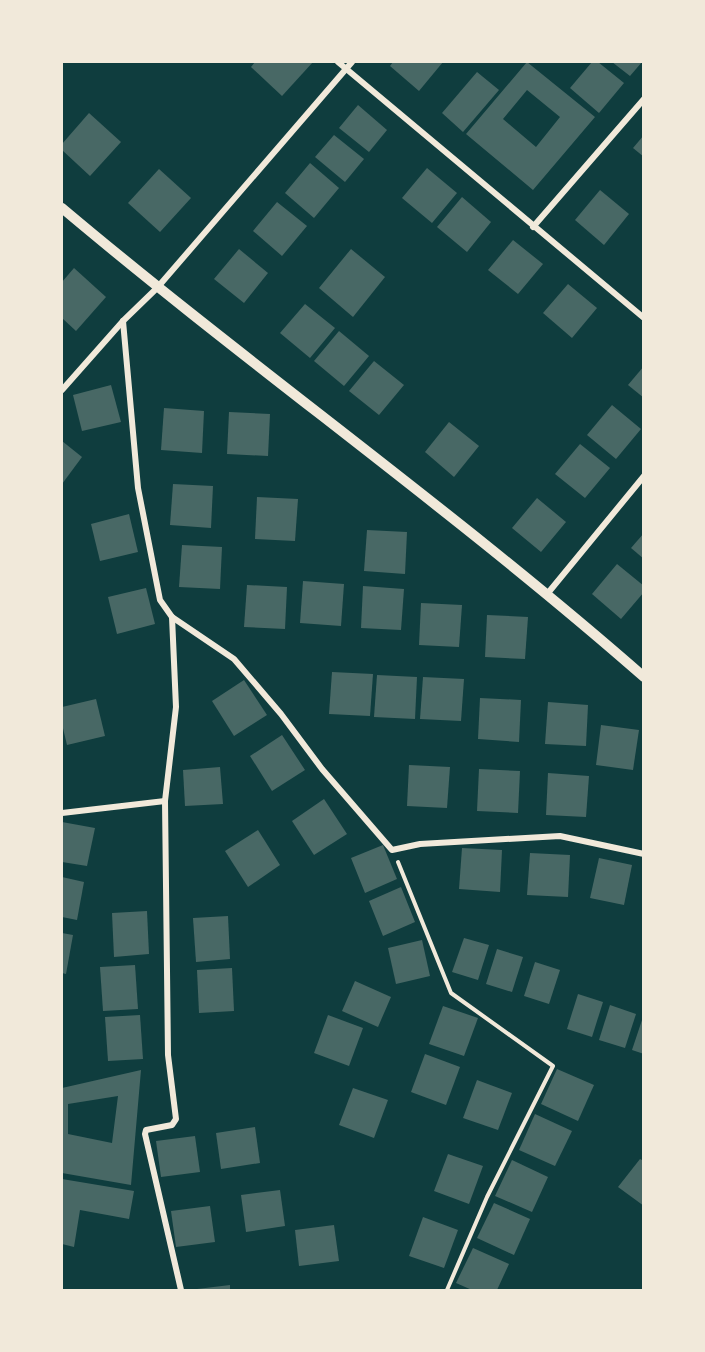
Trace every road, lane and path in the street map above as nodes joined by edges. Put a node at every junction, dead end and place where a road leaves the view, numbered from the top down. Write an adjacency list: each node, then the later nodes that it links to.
1 (338, 62): 3 (street)
2 (352, 62): 3 (street)
3 (346, 69): 6 (street); 7 (street)
4 (644, 99): 6 (street)
5 (62, 208): 7 (street)
6 (533, 227): 8 (street)
7 (157, 288): 9 (street); 12 (street)
8 (644, 318)
9 (123, 321): 10 (street); 13 (street)
10 (62, 390)
11 (644, 476): 12 (street)
12 (549, 593): 14 (street)
13 (172, 617): 15 (street); 17 (street)
14 (644, 677)
15 (165, 801): 16 (street); 19 (street)
16 (62, 813)
17 (392, 850): 18 (street); 20 (path)
18 (644, 854)
19 (180, 1290)
20 (447, 1290)

